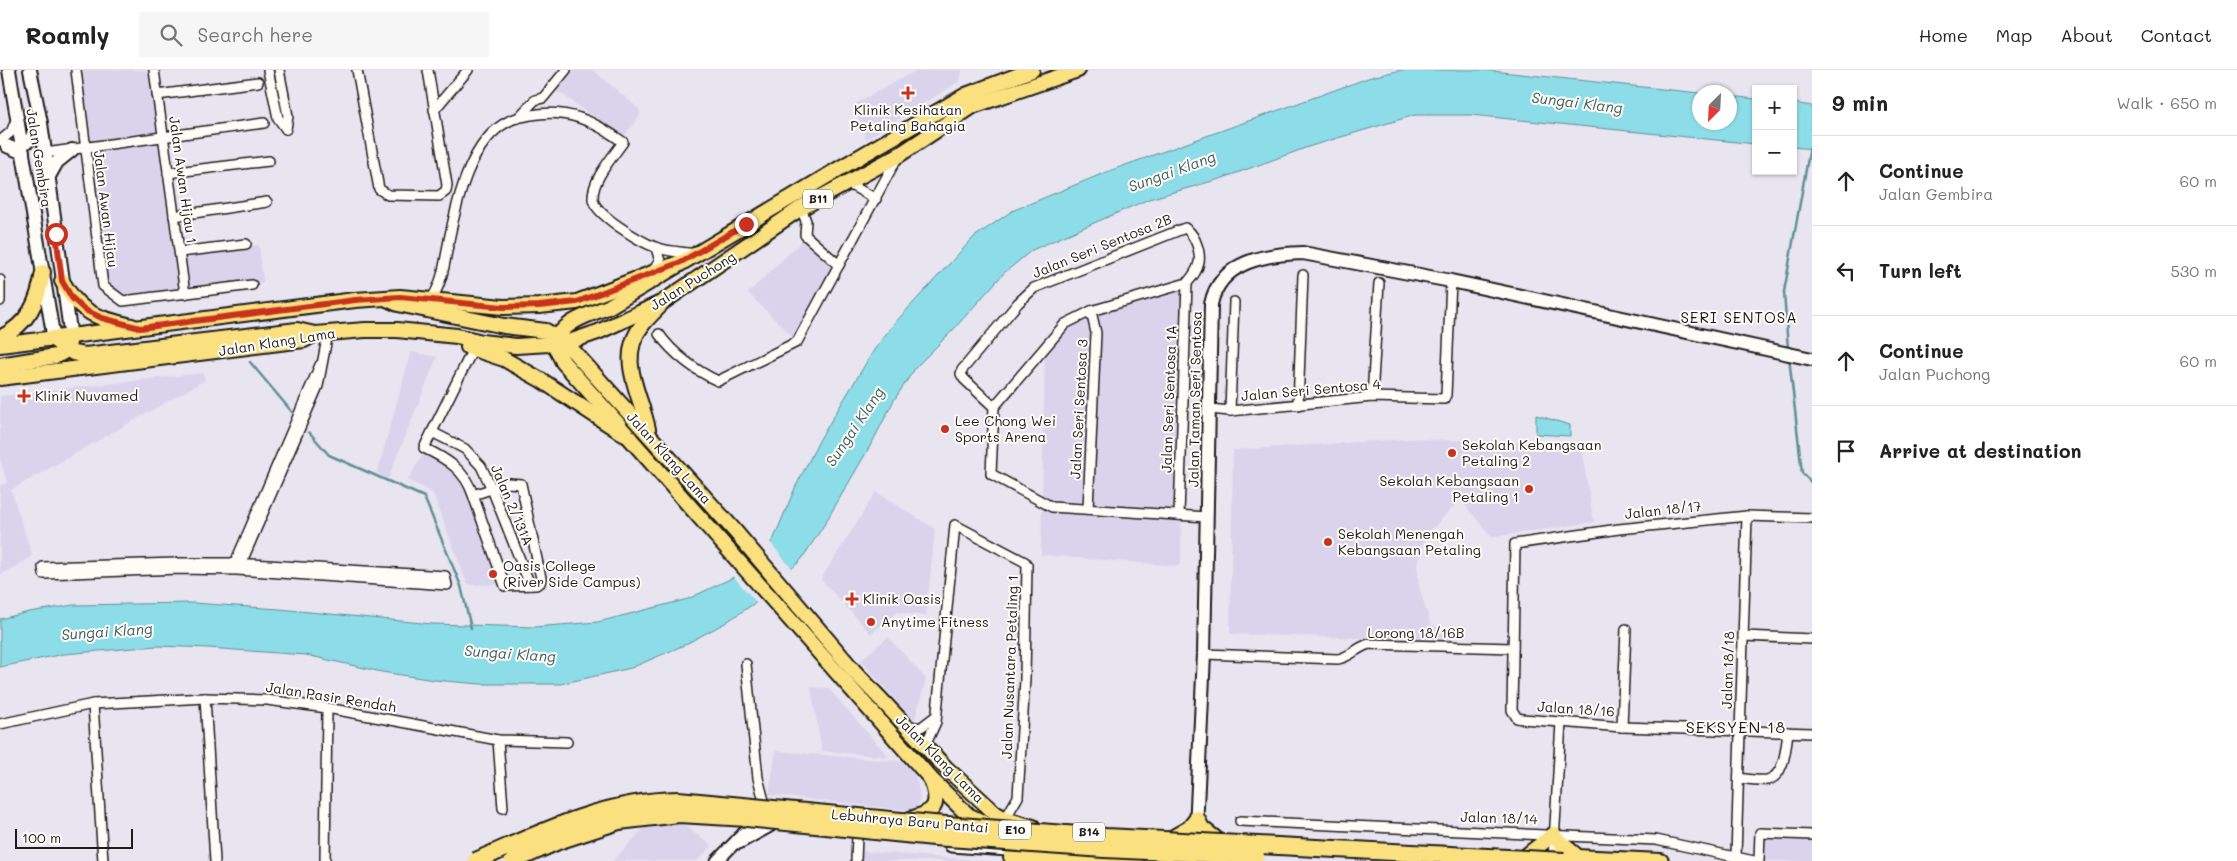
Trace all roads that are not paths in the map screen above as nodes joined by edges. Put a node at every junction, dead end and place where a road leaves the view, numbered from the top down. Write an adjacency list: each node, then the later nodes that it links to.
1 (9, 70): 20 (main road, Jalan Gembira)
2 (30, 70): 16 (main road, Jalan Gembira)
3 (76, 70): 26 (street, Jalan Awan Hijau)
4 (154, 70): 15 (street, Jalan Awan Hijau 1)
5 (268, 70): 6 (street)
6 (279, 70)
7 (357, 70): 18 (street)
8 (428, 70): 18 (street)
9 (468, 70): 18 (street)
10 (566, 70): 17 (street)
11 (1032, 70): 13 (main road, Jalan Puchong / B11)
12 (1078, 70): 28 (main road, Jalan Puchong / B11)
13 (1011, 74): 41 (main road, Jalan Puchong / B11)
14 (258, 82): 15 (street)
15 (157, 95): 23 (street, Jalan Awan Hijau 1)
16 (36, 96): 25 (main road); 27 (main road, Jalan Gembira)
17 (543, 98): 19 (street); 21 (street)
18 (434, 110)
19 (551, 114): 21 (street); 39 (street)
20 (17, 116): 24 (street); 25 (main road, Jalan Gembira)
21 (518, 118): 56 (street)
22 (264, 123): 23 (street)
23 (163, 138): 26 (street); 31 (street, Jalan Awan Hijau 1)
24 (2, 144): 25 (main road)
25 (22, 148): 30 (main road, Jalan Gembira)
26 (78, 150): 27 (street); 32 (main road); 53 (street, Jalan Awan Hijau)
27 (45, 153): 30 (main road); 32 (main road, Jalan Gembira)
28 (899, 155): 33 (main road, Jalan Puchong / B11); 34 (street)
29 (269, 161): 31 (street)
30 (26, 169): 44 (main road, Jalan Gembira)
31 (168, 173): 37 (street, Jalan Awan Hijau 1)
32 (48, 178): 49 (main road, Jalan Gembira)
33 (847, 183): 34 (street); 36 (main road, Jalan Puchong / B11)
34 (876, 199): 43 (street)
35 (267, 202): 37 (street)
36 (802, 208): 43 (street); 57 (main road, Jalan Puchong / B11)
37 (174, 216): 40 (street, Jalan Awan Hijau 1)
38 (246, 244): 40 (street)
39 (656, 248): 41 (street); 45 (street)
40 (180, 252): 53 (street, Jalan Awan Hijau 1)
41 (696, 254): 42 (main road, Jalan Puchong / B11)
42 (681, 262): 45 (main road); 66 (main road, Jalan Puchong / B11)
43 (839, 265): 63 (street)
44 (43, 272): 64 (main road); 65 (main road, Jalan Gembira)
45 (652, 272): 56 (main road)
46 (1303, 275): 74 (street)
47 (0, 280): 54 (street)
48 (1451, 280): 70 (main road, Jalan Taman Seri Sentosa); 73 (street, Jalan Seri Sentosa 4); 76 (main road, Jalan Taman Seri Sentosa)
49 (62, 281): 60 (main road); 67 (main road, Jalan Gembira)
50 (1379, 282): 73 (street)
51 (1187, 283): 59 (street); 75 (street, Jalan Seri Sentosa 2B); 84 (street, Jalan Seri Sentosa 1A)
52 (252, 285): 53 (street, Jalan Awan Hijau)
53 (185, 294)
54 (1, 297)
55 (387, 299): 56 (main road); 60 (main road); 66 (main road)
56 (430, 301)
57 (663, 302): 66 (main road, Jalan Puchong / B11); 79 (main road)
58 (1234, 302): 77 (street)
59 (1090, 311): 75 (street); 83 (street, Jalan Seri Sentosa 3)
60 (140, 328): 67 (main road)
61 (404, 331): 62 (main road, Jalan Klang Lama); 66 (main road, Jalan Klang Lama); 69 (main road)
62 (321, 333): 67 (main road); 72 (main road, Jalan Klang Lama); 89 (street)
63 (659, 334)
64 (0, 338)
65 (54, 340): 67 (main road); 68 (main road)
66 (559, 341): 79 (main road, Jalan Klang Lama); 80 (main road, Jalan Klang Lama)
67 (68, 343): 71 (main road)
68 (0, 346)
69 (474, 349): 78 (street); 80 (main road)
70 (1812, 358)
71 (0, 365)
72 (0, 378)
73 (1372, 397): 74 (street, Jalan Seri Sentosa 4)
74 (1298, 405): 77 (street, Jalan Seri Sentosa 4)
75 (994, 407): 83 (street)
76 (1210, 409): 77 (street, Jalan Seri Sentosa 4); 86 (main road, Jalan Taman Seri Sentosa)
77 (1230, 411)
78 (432, 432): 81 (street, Jalan 2/131A); 82 (street)
79 (650, 437): 91 (main road, Jalan Klang Lama)
80 (630, 438): 91 (main road, Jalan Klang Lama)
81 (492, 489): 82 (street); 90 (street, Jalan 2/131A); 90 (street)
82 (473, 495): 90 (street)
83 (1088, 509): 84 (street)
84 (1179, 516): 86 (street)
85 (1747, 516): 87 (street, Jalan 18/17); 88 (street, Jalan 18/17); 93 (street, Jalan 18/18)
86 (1207, 518): 96 (main road, Jalan Taman Seri Sentosa)
87 (1812, 518)
88 (1518, 543): 95 (street, Jalan 18/16)
89 (238, 566): 89 (street); 89 (street)
90 (530, 585)
91 (803, 624): 104 (main road, Jalan Klang Lama); 113 (main road, Jalan Klang Lama)
92 (1626, 629): 105 (street)
93 (1743, 636): 94 (street); 106 (street, Jalan 18/18)
94 (1812, 639)
95 (1513, 648): 96 (street, Lorong 18/16B); 102 (street, Jalan 18/16)
96 (1204, 654): 117 (main road, Jalan Taman Seri Sentosa)
97 (746, 664): 114 (street)
98 (205, 698): 99 (street, Jalan Pasir Rendah); 100 (street, Jalan Pasir Rendah); 139 (street)
99 (93, 704): 103 (street, Jalan Pasir Rendah); 138 (street)
100 (327, 708): 109 (street, Jalan Pasir Rendah); 140 (street)
101 (936, 716): 104 (street); 111 (street); 120 (street, Jalan Nusantara Petaling 1)
102 (1561, 722): 105 (street, Jalan 18/16); 126 (street)
103 (0, 724)
104 (905, 725): 111 (main road, Jalan Klang Lama); 120 (main road)
105 (1622, 727): 106 (street, Jalan 18/16)
106 (1740, 732): 107 (street, Jalan 18/16); 112 (street, Jalan 18/18)
107 (1788, 732): 108 (street, Jalan 18/16); 112 (street)
108 (1812, 733)
109 (498, 740): 110 (street, Jalan Pasir Rendah); 115 (street)
110 (568, 742)
111 (925, 746): 120 (main road, Jalan Klang Lama / B14)
112 (1739, 778): 134 (street, Jalan 18/18)
113 (931, 779): 118 (main road); 120 (main road, Jalan Klang Lama / B14)
114 (764, 801): 116 (street); 118 (street)
115 (503, 808)
116 (757, 814): 121 (street); 129 (street)
117 (1197, 818): 124 (main road); 125 (main road, Jalan Taman Seri Sentosa); 127 (main road)
118 (910, 819): 128 (street)
119 (1240, 821): 126 (street, Jalan 18/14)
120 (1002, 825): 124 (main road, Jalan Klang Lama / B14); 130 (main road); 131 (main road, Jalan Klang Lama / B14); 135 (main road)
121 (770, 826): 123 (street); 129 (street)
122 (1812, 834): 151 (street)
123 (858, 836): 128 (street); 144 (street)
124 (1175, 836): 125 (main road, Jalan Klang Lama / B14)
125 (1196, 836): 127 (main road, Jalan Klang Lama / B14); 136 (main road, Jalan Taman Seri Sentosa)
126 (1554, 836): 132 (main road); 134 (street, Jalan 18/14); 137 (main road); 137 (street)
127 (1215, 838): 132 (main road, Jalan Klang Lama / B14)
128 (909, 842): 130 (street)
129 (728, 848): 143 (street)
130 (979, 849): 135 (street)
131 (1053, 852): 133 (main road, Jalan Klang Lama / B14); 135 (street)
132 (1527, 855): 137 (main road, Jalan Klang Lama / B14)
133 (1138, 856): 136 (main road, Jalan Klang Lama / B14); 146 (main road)
134 (1736, 856): 150 (street, Jalan 18/14)
135 (1019, 858): 145 (main road)
136 (1194, 858): 147 (main road, Jalan Klang Lama / B14)
137 (1562, 859): 141 (highway, Lebuhraya Baru Pantai / E10, bridge); 149 (main road, Jalan Klang Lama / B14)
138 (103, 861)
139 (215, 861)
140 (325, 861)
141 (476, 861)
142 (513, 861): 148 (highway, Lebuhraya Baru Pantai / E10, bridge)
143 (718, 861)
144 (856, 861)
145 (1108, 861)
146 (1115, 861)
147 (1246, 861)
148 (1351, 861)
149 (1660, 861)
150 (1754, 861)
151 (1759, 861)

